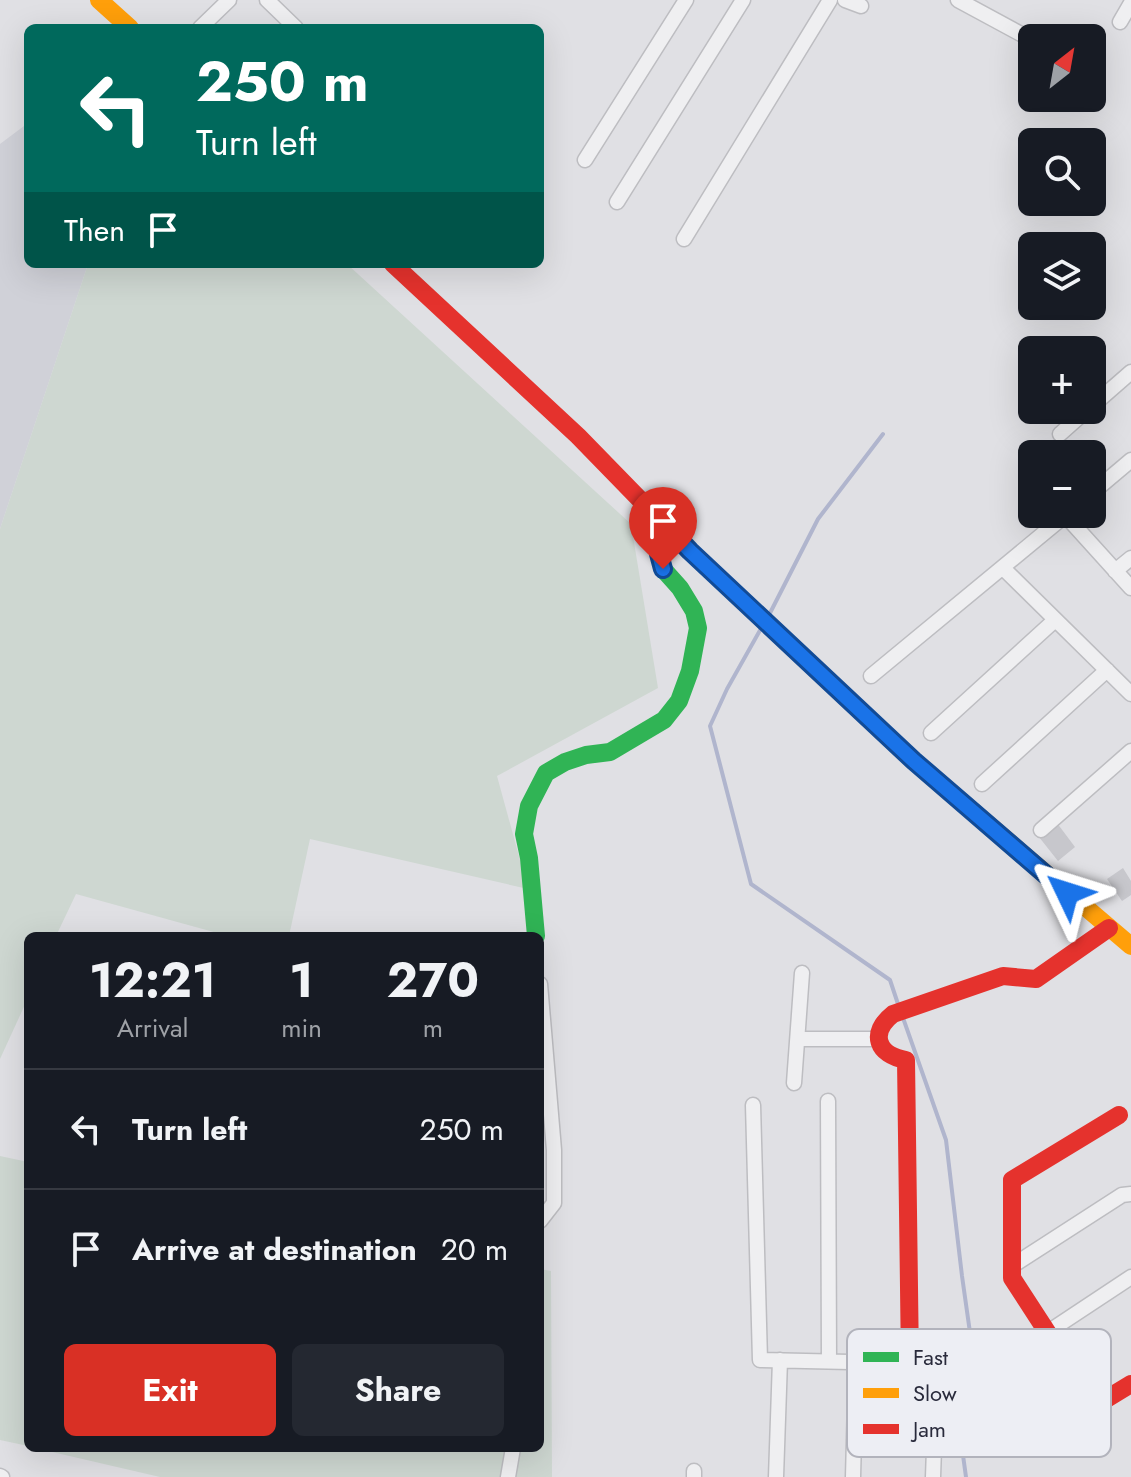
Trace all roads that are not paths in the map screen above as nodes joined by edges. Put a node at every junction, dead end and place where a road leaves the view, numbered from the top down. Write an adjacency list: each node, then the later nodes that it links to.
1 (99, 0): 14 (street)
2 (229, 0): 12 (street)
3 (267, 0): 15 (street)
4 (686, 0): 17 (street)
5 (743, 0): 18 (street)
6 (830, 0): 19 (street)
7 (845, 0): 10 (street)
8 (958, 0): 11 (street)
9 (1131, 3): 13 (street)
10 (861, 6)
11 (983, 6): 16 (street)
12 (217, 22)
13 (1120, 22)
14 (126, 24)
15 (292, 24)
16 (1018, 30)
17 (585, 160)
18 (617, 202)
19 (684, 239)
20 (397, 268): 29 (street)
21 (1131, 372): 22 (street)
22 (1106, 394)
23 (1071, 424): 24 (street)
24 (1060, 434)
25 (1131, 460): 26 (street)
26 (1106, 481)
27 (1050, 528): 31 (street)
28 (1078, 528): 32 (street)
29 (669, 529): 42 (street); 43 (street)
30 (1131, 558): 32 (street)
31 (1003, 568): 34 (street); 36 (street)
32 (1115, 571): 33 (street)
33 (1131, 588)
34 (1055, 620): 35 (street); 38 (street)
35 (1107, 670): 37 (street); 40 (street)
36 (871, 676)
37 (1131, 694)
38 (931, 733)
39 (1131, 751): 41 (street)
40 (982, 784)
41 (1041, 830)
42 (1109, 928): 44 (street); 48 (street)
43 (536, 932)
44 (1131, 946)
45 (802, 973): 47 (street)
46 (544, 1031): 54 (street)
47 (798, 1039): 48 (street); 49 (street)
48 (879, 1039): 57 (street)
49 (794, 1083)
50 (828, 1101): 61 (street)
51 (753, 1105): 60 (street)
52 (1119, 1115): 55 (street)
53 (1131, 1194): 55 (street)
54 (544, 1216)
55 (1012, 1266): 58 (street)
56 (1131, 1277): 59 (street)
57 (910, 1329)
58 (1046, 1329)
59 (1053, 1329)
60 (780, 1360): 61 (street); 69 (street)
61 (829, 1361): 62 (street)
62 (847, 1362)
63 (1131, 1384): 64 (street)
64 (1111, 1396)
65 (512, 1452): 68 (street)
66 (854, 1457): 70 (street)
67 (934, 1457): 71 (street)
68 (508, 1477)
69 (776, 1477)
70 (853, 1477)
71 (933, 1477)

